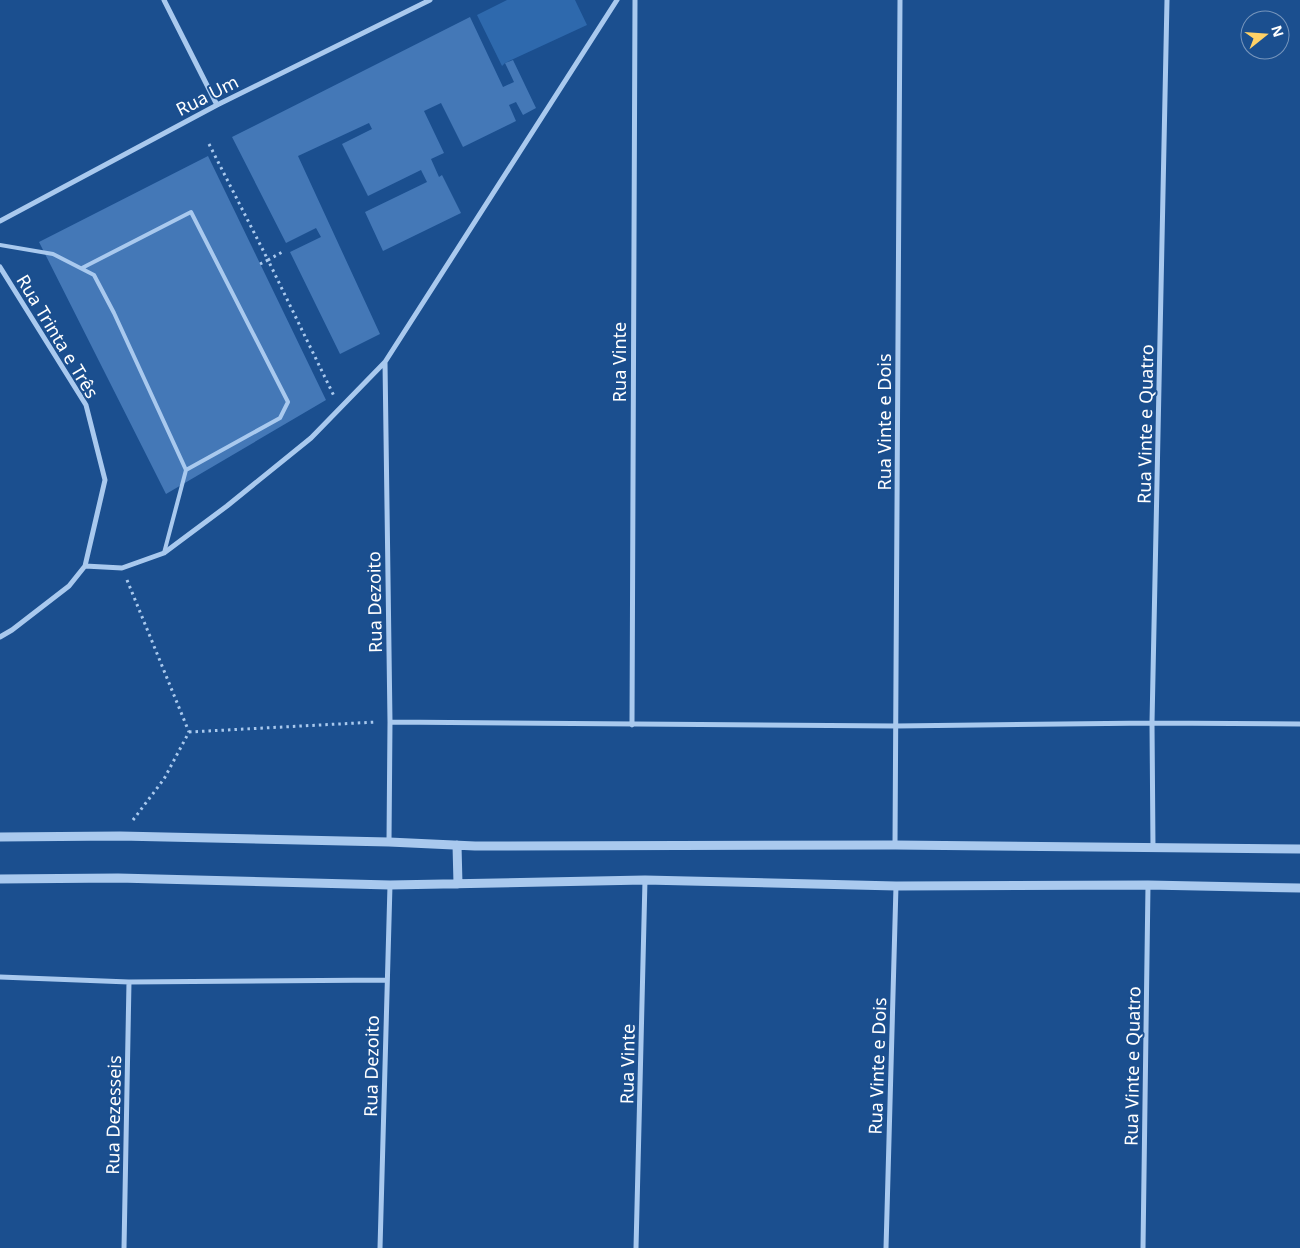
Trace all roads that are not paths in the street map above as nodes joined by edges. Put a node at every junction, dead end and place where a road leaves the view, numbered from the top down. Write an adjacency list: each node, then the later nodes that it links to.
1 (164, 0): 7 (street)
2 (430, 0): 7 (street, Rua Um)
3 (617, 0): 12 (street)
4 (635, 0): 20 (street, Rua Vinte)
5 (900, 0): 21 (street, Rua Vinte e Dois)
6 (1167, 0): 18 (street, Rua Vinte e Quatro)
7 (217, 105): 8 (street, Rua Um)
8 (0, 220)
9 (0, 245): 11 (lane)
10 (0, 267): 15 (street, Rua Trinta e Três)
11 (82, 268): 13 (lane); 13 (lane)
12 (384, 362): 14 (street); 17 (street, Rua Dezoito)
13 (186, 470): 14 (lane)
14 (164, 553): 15 (street)
15 (85, 566): 16 (street)
16 (0, 636)
17 (390, 722): 20 (street); 23 (street, Rua Dezoito)
18 (1152, 723): 19 (street); 21 (street); 26 (street, Rua Vinte e Quatro)
19 (1300, 724)
20 (632, 725): 21 (street)
21 (896, 726): 25 (street, Rua Vinte e Dois)
22 (0, 837): 23 (street)
23 (390, 842): 24 (street)
24 (457, 845): 25 (street); 30 (street)
25 (895, 845): 26 (street)
26 (1153, 848): 27 (street)
27 (1300, 849)
28 (0, 879): 31 (street)
29 (646, 880): 30 (street); 33 (street); 40 (street, Rua Vinte)
30 (458, 884): 31 (street)
31 (390, 885): 36 (street, Rua Dezoito)
32 (1148, 885): 33 (street); 34 (street); 42 (street, Rua Vinte e Quatro)
33 (896, 886): 41 (street, Rua Vinte e Dois)
34 (1300, 888)
35 (0, 977): 37 (street)
36 (387, 980): 37 (street); 39 (street, Rua Dezoito)
37 (129, 982): 38 (street, Rua Dezesseis)
38 (124, 1248)
39 (380, 1248)
40 (636, 1248)
41 (886, 1248)
42 (1144, 1248)

